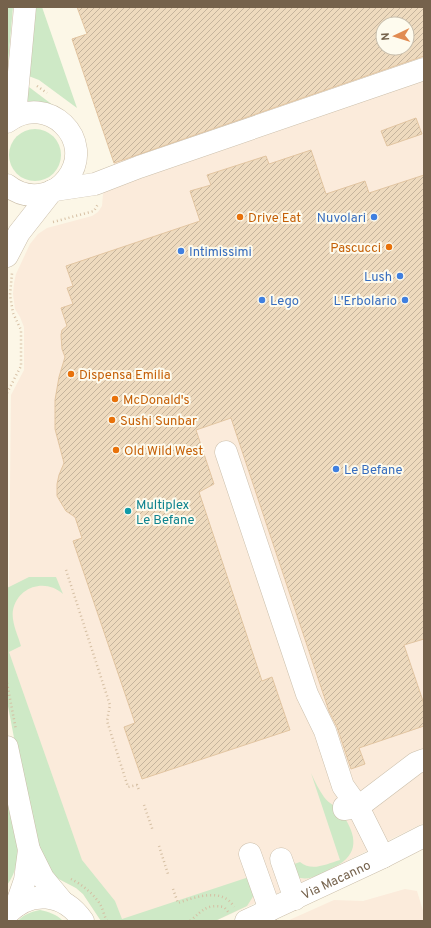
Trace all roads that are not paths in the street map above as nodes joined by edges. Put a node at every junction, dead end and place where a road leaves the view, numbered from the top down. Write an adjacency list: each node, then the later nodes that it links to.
1 (25, 7): 3 (street)
2 (424, 69): 5 (street)
3 (7, 121): 5 (street)
4 (7, 185): 5 (street)
5 (53, 191): 6 (street)
6 (11, 262)
7 (226, 452): 10 (street)
8 (12, 742): 12 (street)
9 (424, 760): 10 (street)
10 (358, 807): 14 (street)
11 (424, 836): 14 (street, Via Macanno)
12 (29, 850): 17 (street); 18 (street)
13 (250, 854): 19 (street)
14 (384, 857): 16 (street, Via Macanno)
15 (281, 859): 16 (street)
16 (295, 899): 19 (street, Via Macanno)
17 (62, 901): 18 (street); 21 (street)
18 (12, 910)
19 (270, 910): 20 (street, Via Macanno)
20 (237, 915)
21 (83, 921)

